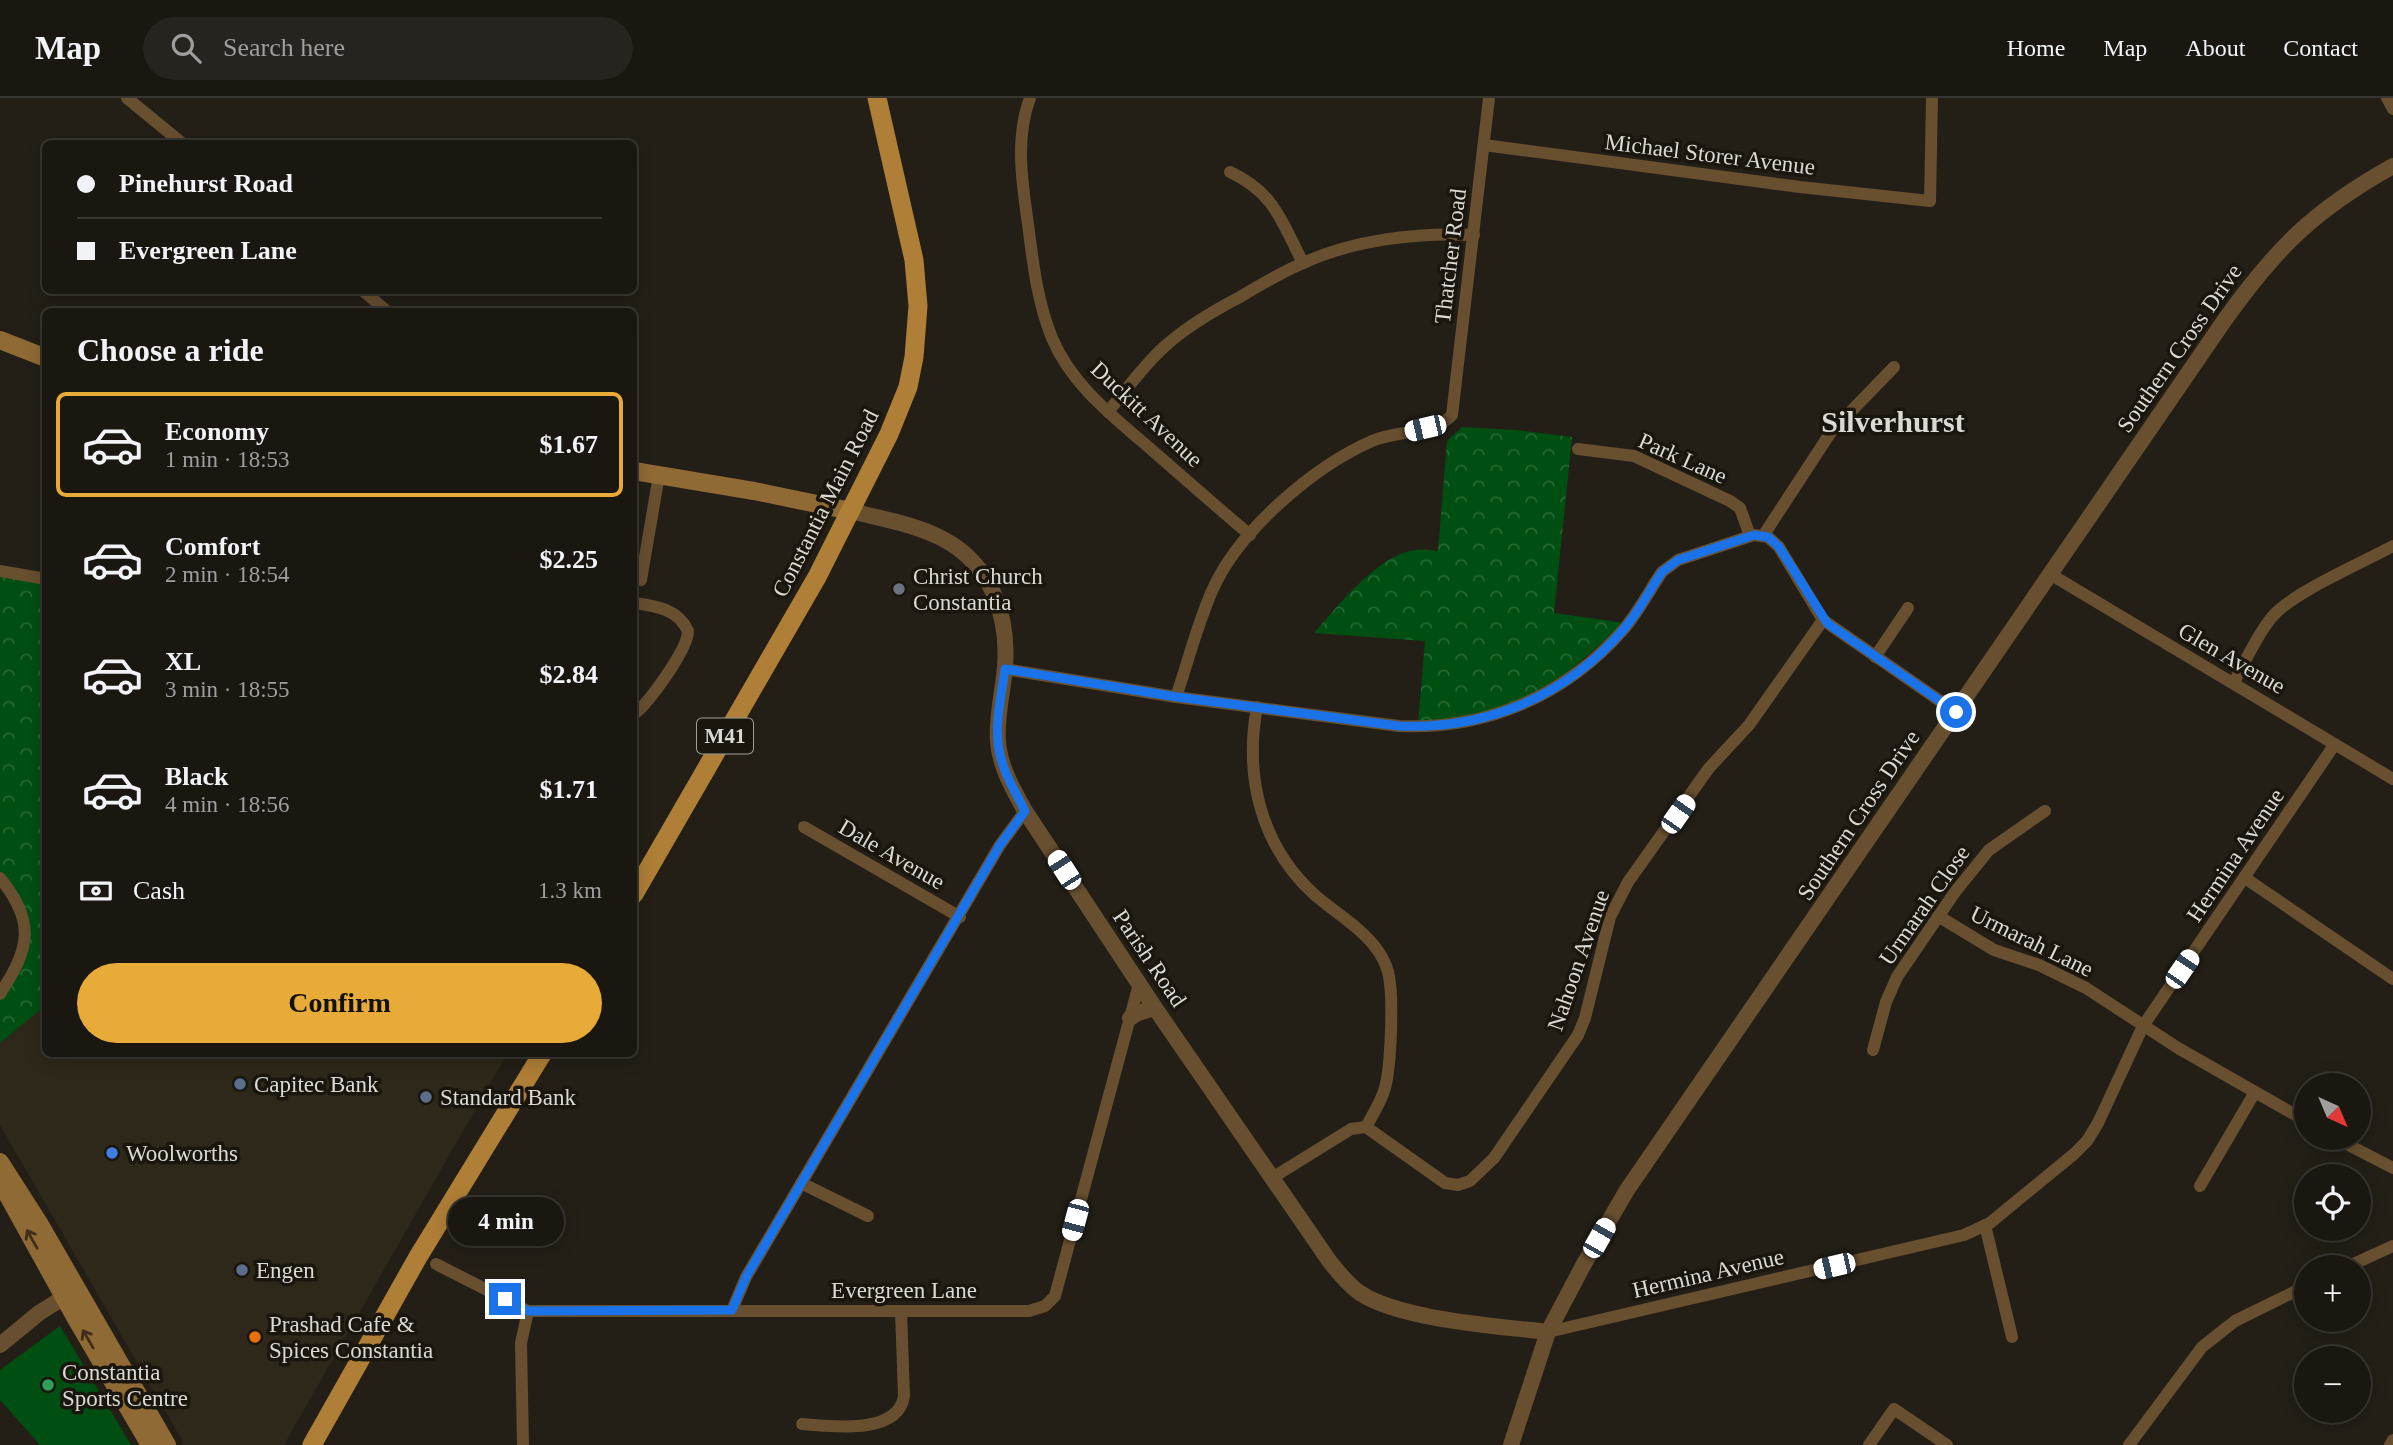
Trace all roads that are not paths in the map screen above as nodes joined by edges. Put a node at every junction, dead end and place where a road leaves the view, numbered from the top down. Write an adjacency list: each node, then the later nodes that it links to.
1 (127, 98): 8 (street)
2 (877, 98): 23 (main road, Constantia Main Road / M41)
3 (1030, 98): 19 (street, Duckitt Avenue)
4 (1489, 98): 9 (street, Thatcher Road)
5 (1932, 98): 9 (street, Michael Storer Avenue)
6 (2387, 98): 7 (street)
7 (2393, 109)
8 (178, 140)
9 (1484, 145): 12 (street, Thatcher Road)
10 (2393, 166): 28 (street, Southern Cross Drive)
11 (1230, 172): 13 (street)
12 (1474, 235): 13 (street); 24 (street, Thatcher Road)
13 (1303, 263): 19 (street)
14 (367, 294): 15 (street)
15 (383, 308)
16 (0, 340): 17 (main road)
17 (42, 356)
18 (1894, 368): 25 (street)
19 (1108, 412): 24 (street, Duckitt Avenue)
20 (1578, 449): 25 (street, Park Lane)
21 (637, 471): 22 (main road)
22 (659, 475): 23 (main road); 30 (street)
23 (851, 511): 35 (street, Parish Road); 48 (main road, Constantia Main Road / M41)
24 (1250, 534): 37 (street)
25 (1756, 536): 33 (street, Park Lane); 38 (street)
26 (2393, 546): 36 (street)
27 (0, 571): 29 (street)
28 (2050, 574): 36 (street, Glen Avenue); 40 (street, Southern Cross Drive)
29 (42, 578)
30 (641, 580)
31 (637, 604): 39 (street)
32 (1908, 608): 34 (street)
33 (1823, 620): 34 (street); 61 (street, Nahoon Avenue)
34 (1875, 657): 40 (street)
35 (1005, 669): 37 (street); 43 (street, Parish Road)
36 (2234, 682): 41 (street, Glen Avenue)
37 (1177, 697): 38 (street)
38 (1257, 707): 61 (street)
39 (637, 711)
40 (1956, 712): 79 (street, Southern Cross Drive)
41 (2335, 744): 42 (street, Glen Avenue); 47 (street, Hermina Avenue)
42 (2393, 779)
43 (1025, 811): 50 (street); 52 (street, Parish Road)
44 (2045, 811): 49 (street, Urmarah Close)
45 (804, 827): 50 (street, Dale Avenue)
46 (0, 878): 53 (street)
47 (2245, 878): 51 (street); 56 (street, Hermina Avenue)
48 (637, 889)
49 (1938, 916): 56 (street, Urmarah Lane); 57 (street, Urmarah Close)
50 (960, 917): 67 (street)
51 (2393, 979)
52 (1139, 984): 54 (street, Parish Road); 55 (street, Evergreen Lane)
53 (0, 994)
54 (1155, 1008): 55 (street); 65 (street, Parish Road)
55 (1130, 1018): 78 (street, Evergreen Lane)
56 (2143, 1026): 59 (street, Urmarah Lane); 70 (street, Hermina Avenue)
57 (1873, 1050)
58 (540, 1057): 84 (main road)
59 (2255, 1092): 60 (street, Urmarah Lane); 68 (street)
60 (2294, 1114)
61 (1366, 1127): 65 (street)
62 (2358, 1150): 64 (street)
63 (0, 1162): 75 (main road)
64 (2393, 1168)
65 (1272, 1178): 79 (street, Parish Road)
66 (0, 1181): 75 (main road, one-way to 66)
67 (800, 1183): 69 (street); 76 (street)
68 (2200, 1186)
69 (868, 1216)
70 (1985, 1225): 79 (street, Hermina Avenue); 80 (street)
71 (2393, 1246): 72 (street)
72 (2371, 1256)
73 (436, 1264): 77 (street, Evergreen Lane)
74 (2294, 1292): 91 (street)
75 (71, 1293): 81 (street); 85 (main road, one-way to 75); 86 (main road)
76 (732, 1310): 77 (street, Evergreen Lane); 78 (street, Evergreen Lane)
77 (528, 1311): 87 (street)
78 (901, 1311): 82 (street)
79 (1548, 1332): 88 (street, Southern Cross Drive)
80 (2012, 1337)
81 (0, 1345)
82 (802, 1424)
83 (2393, 1440): 92 (street)
84 (313, 1444)
85 (150, 1445)
86 (167, 1445)
87 (523, 1445)
88 (1511, 1445)
89 (1868, 1445): 90 (street)
90 (1947, 1445)
91 (2129, 1445)
92 (2390, 1445)

